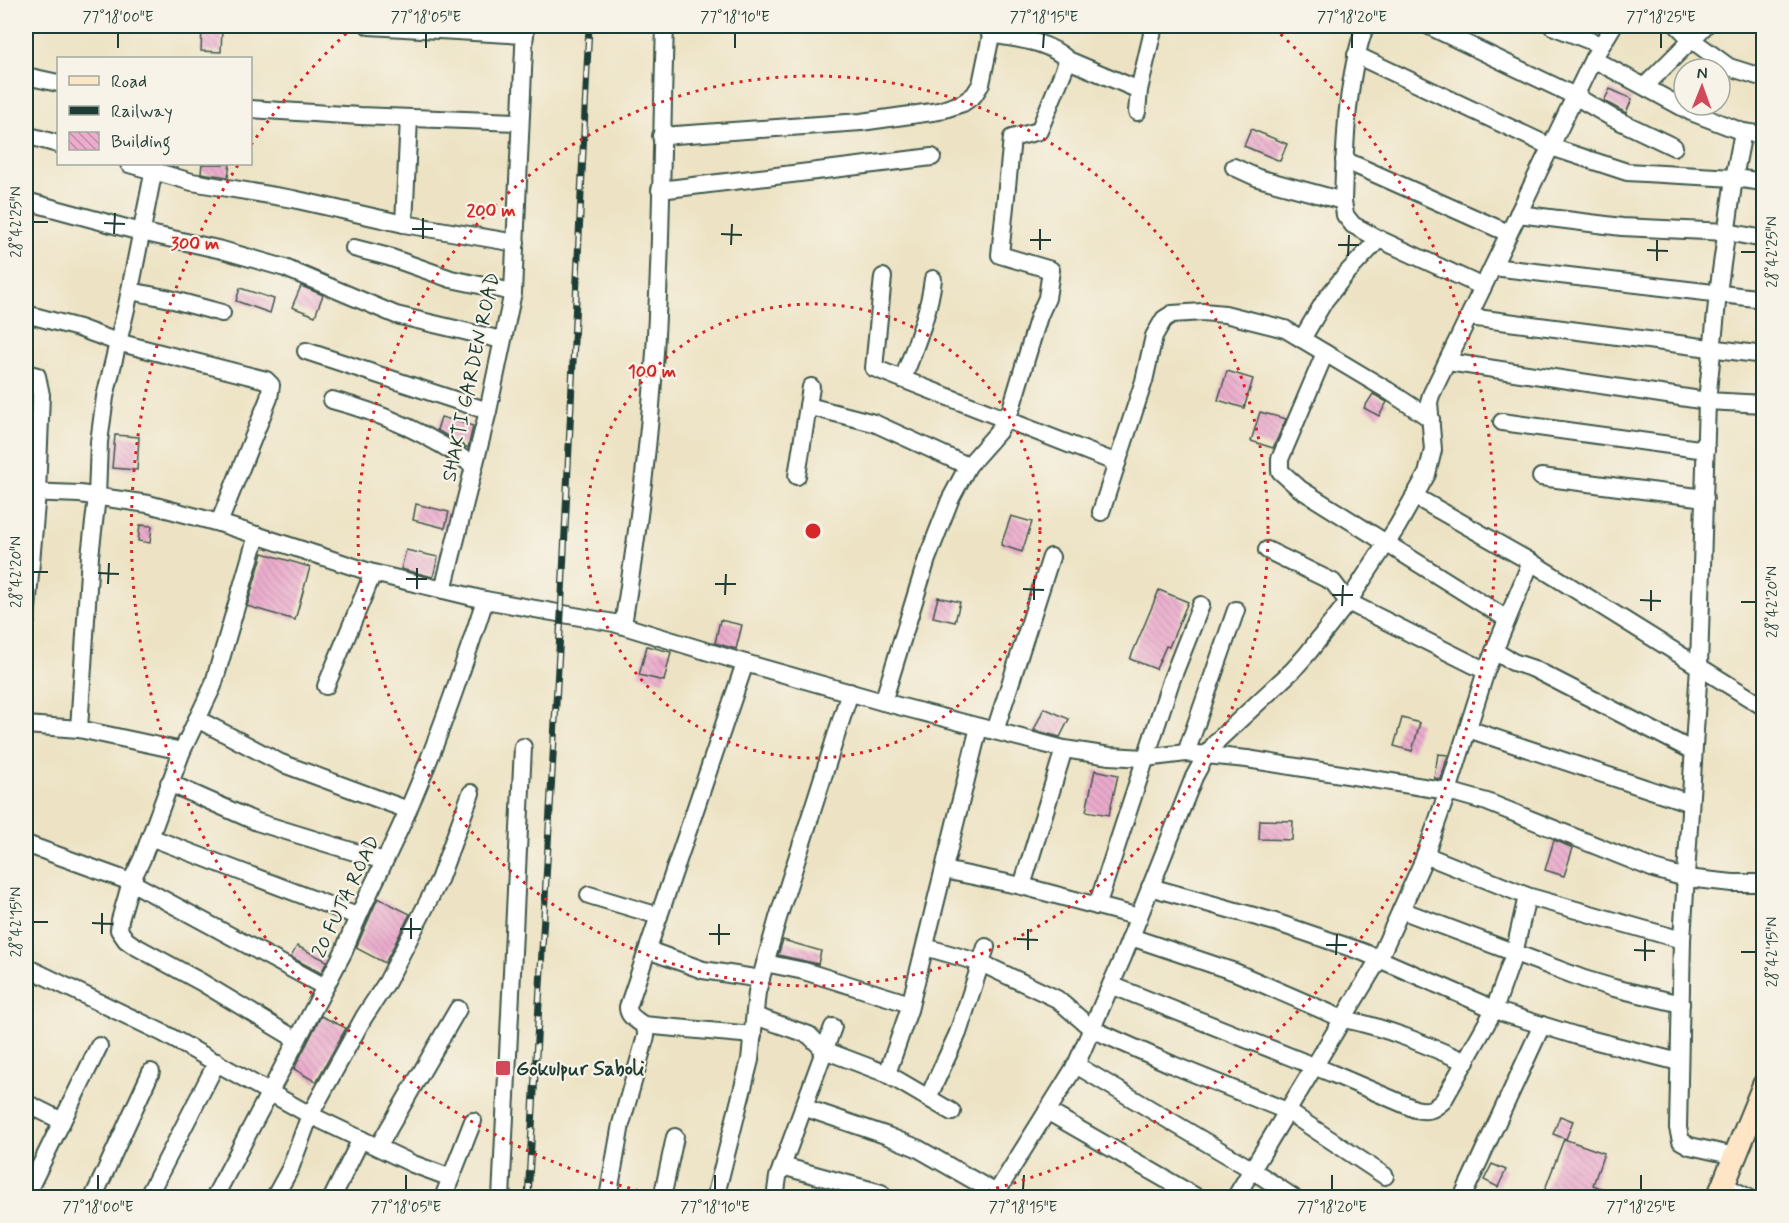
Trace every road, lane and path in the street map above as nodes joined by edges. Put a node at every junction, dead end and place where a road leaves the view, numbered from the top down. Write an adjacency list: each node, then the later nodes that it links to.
1 (369, 26): 10 (street)
2 (665, 26): 29 (street)
3 (1154, 26): 20 (street)
4 (1362, 26): 14 (street)
5 (1429, 26): 21 (street)
6 (1552, 26): 13 (street)
7 (1613, 26): 13 (street)
8 (1678, 26): 12 (street)
9 (1705, 26): 12 (street)
10 (525, 30): 25 (street, SHAKTI GARDEN ROAD)
11 (991, 30): 15 (street); 29 (street)
12 (1692, 40): 17 (street); 19 (street)
13 (1597, 52): 19 (street); 21 (street)
14 (1356, 55): 31 (street); 34 (street)
15 (1068, 60): 20 (street); 80 (street)
16 (26, 76): 18 (street)
17 (1764, 78)
18 (57, 83)
19 (1645, 86): 26 (street)
20 (1139, 90): 23 (street)
21 (1575, 96): 31 (street); 32 (street)
22 (252, 109): 24 (street)
23 (1137, 112)
24 (409, 118): 25 (street); 44 (street)
25 (520, 122): 50 (street, SHAKTI GARDEN ROAD)
26 (1743, 132): 27 (street); 38 (street)
27 (1763, 133)
28 (26, 135): 30 (street)
29 (661, 136): 40 (street)
30 (57, 144)
31 (1551, 147): 38 (street); 43 (street)
32 (1674, 147)
33 (932, 157): 40 (street)
34 (1344, 160): 42 (street); 47 (street)
35 (137, 165): 36 (street)
36 (154, 167): 44 (street); 45 (street)
37 (1234, 167): 42 (street)
38 (1734, 178): 39 (street); 46 (street)
39 (1764, 182)
40 (660, 190): 110 (street)
41 (26, 201): 45 (street)
42 (1342, 201): 48 (street)
43 (1518, 214): 46 (street); 47 (street)
44 (404, 224): 50 (street)
45 (141, 232): 56 (street); 64 (street)
46 (1727, 232): 49 (street); 58 (street)
47 (1508, 233): 52 (street)
48 (1378, 239): 55 (street); 63 (street)
49 (1764, 239)
50 (516, 243): 57 (street, SHAKTI GARDEN ROAD)
51 (354, 248): 57 (street)
52 (1493, 267): 55 (street); 58 (street)
53 (883, 277): 72 (street)
54 (933, 279): 72 (street)
55 (1483, 287): 62 (street)
56 (130, 291): 60 (street); 65 (street)
57 (513, 292): 64 (street, SHAKTI GARDEN ROAD)
58 (1718, 294): 59 (street); 66 (street)
59 (1764, 299)
60 (222, 313)
61 (26, 314): 65 (street)
62 (1469, 317): 66 (street); 70 (street)
63 (1302, 339): 68 (street); 84 (street)
64 (502, 340): 78 (street, SHAKTI GARDEN ROAD)
65 (117, 342): 90 (street); 94 (street)
66 (1713, 349): 69 (street); 75 (street)
67 (306, 351): 78 (street)
68 (1325, 353): 79 (street); 96 (street)
69 (1764, 355)
70 (1448, 362): 75 (street); 79 (street)
71 (26, 373): 82 (street)
72 (903, 379): 80 (street)
73 (811, 387): 77 (street)
74 (332, 400): 85 (street)
75 (1707, 401): 76 (street); 83 (street)
76 (1764, 404)
77 (808, 406): 86 (street); 87 (street)
78 (488, 411): 85 (street, SHAKTI GARDEN ROAD)
79 (1431, 419): 91 (street)
80 (1005, 420): 84 (street); 86 (street)
81 (1502, 422): 83 (street)
82 (33, 432): 89 (street)
83 (1706, 450): 92 (street)
84 (1117, 463): 93 (street)
85 (474, 466): 102 (street, SHAKTI GARDEN ROAD)
86 (968, 466): 117 (street)
87 (797, 476)
88 (1541, 477): 92 (street)
89 (31, 492): 90 (street); 97 (street)
90 (97, 496): 94 (street); 121 (street)
91 (1414, 496): 96 (street); 100 (street)
92 (1705, 498): 113 (street)
93 (1101, 512)
94 (219, 523): 95 (street)
95 (257, 535): 101 (street); 119 (street)
96 (1387, 543): 104 (street); 108 (street)
97 (29, 547): 107 (street)
98 (1267, 550): 104 (street)
99 (1051, 557): 122 (street)
100 (1531, 562): 108 (street); 113 (street)
101 (374, 573): 102 (street); 115 (street)
102 (443, 590): 103 (street)
103 (484, 600): 110 (street); 135 (street, 20 FUTA ROAD)
104 (1347, 602): 114 (street); 129 (street)
105 (1201, 605): 130 (street)
106 (1236, 610): 128 (street)
107 (26, 616): 109 (street)
108 (1507, 620): 111 (street)
109 (26, 621)
110 (622, 625): 112 (street)
111 (1494, 651): 114 (street); 127 (street)
112 (745, 663): 116 (street); 151 (street)
113 (1699, 666): 118 (street); 127 (street)
114 (1486, 671): 123 (street)
115 (326, 686)
116 (850, 692): 117 (street); 161 (street)
117 (883, 702): 122 (street)
118 (1764, 707)
119 (197, 719): 126 (street); 135 (street)
120 (26, 724): 121 (street)
121 (79, 729): 126 (street)
122 (987, 729): 125 (street); 140 (street)
123 (1468, 729): 132 (street); 134 (street)
124 (523, 747): 215 (street)
125 (1064, 749): 130 (street); 144 (street)
126 (182, 751): 131 (street)
127 (1693, 752): 134 (street)
128 (1186, 753): 129 (street); 130 (street)
129 (1206, 755): 132 (street); 145 (street)
130 (1145, 758): 148 (street)
131 (169, 783): 136 (street); 139 (street)
132 (1448, 791): 138 (street); 141 (street)
133 (471, 793): 193 (street)
134 (1690, 803): 141 (street)
135 (408, 810): 139 (street, 20 FUTA ROAD)
136 (150, 837): 142 (street); 150 (street)
137 (26, 844): 142 (street)
138 (1425, 855): 147 (street); 149 (street)
139 (384, 861): 150 (street, 20 FUTA ROAD)
140 (944, 870): 144 (street); 155 (street)
141 (1686, 878): 143 (street); 154 (street)
142 (131, 882): 163 (street); 175 (street)
143 (1764, 883)
144 (1022, 886): 148 (street)
145 (1150, 887): 152 (street); 159 (street)
146 (589, 895): 151 (street)
147 (1527, 896): 154 (street); 157 (street)
148 (1097, 906): 152 (street)
149 (1401, 910): 157 (street); 159 (street)
150 (357, 916): 163 (street, 20 FUTA ROAD)
151 (659, 916): 156 (street)
152 (1139, 917): 153 (street)
153 (1131, 937): 162 (street); 169 (street)
154 (1682, 940): 164 (street)
155 (925, 946): 158 (street); 165 (street)
156 (648, 950): 161 (street); 170 (street)
157 (1514, 954): 164 (street); 167 (street)
158 (983, 955): 173 (street); 187 (street)
159 (1379, 959): 167 (street); 169 (street)
160 (26, 967): 178 (street)
161 (763, 971): 165 (street); 168 (street)
162 (1111, 985): 173 (street); 182 (street)
163 (325, 987): 175 (street, 20 FUTA ROAD)
164 (1681, 1004): 180 (street)
165 (910, 1005): 184 (street)
166 (458, 1009): 198 (street)
167 (1494, 1010): 171 (street); 179 (street)
168 (755, 1016): 174 (street); 177 (street)
169 (1343, 1019): 179 (street); 182 (street)
170 (643, 1024): 174 (street); 216 (street)
171 (1542, 1025): 180 (street); 223 (street)
172 (833, 1027): 177 (street)
173 (1092, 1029): 181 (street); 190 (street)
174 (753, 1035): 218 (street)
175 (297, 1040): 186 (street, 20 FUTA ROAD)
176 (99, 1046): 194 (street)
177 (824, 1050): 184 (street); 189 (street)
178 (217, 1062): 186 (street); 210 (street)
179 (1466, 1062): 182 (street)
180 (1679, 1062): 199 (street)
181 (1076, 1065): 192 (street); 202 (street)
182 (1315, 1067): 190 (street)
183 (151, 1072): 209 (street)
184 (887, 1074): 187 (street)
185 (1764, 1085): 199 (street)
186 (270, 1092): 193 (street); 211 (street, 20 FUTA ROAD)
187 (928, 1098): 191 (street)
188 (26, 1103): 194 (street)
189 (803, 1107): 201 (street); 208 (street)
190 (1287, 1111): 202 (street); 203 (street)
191 (952, 1112)
192 (1047, 1112): 208 (street); 220 (street)
193 (310, 1115): 197 (street); 212 (street)
194 (62, 1121): 200 (street)
195 (473, 1121): 204 (street)
196 (675, 1137): 217 (street)
197 (361, 1139): 198 (street); 213 (street)
198 (378, 1147): 204 (street)
199 (1735, 1156): 205 (street)
200 (33, 1165): 207 (street)
201 (782, 1166): 206 (street); 219 (street)
202 (1251, 1169): 221 (street); 222 (street)
203 (1385, 1176)
204 (451, 1178): 214 (street)
205 (1720, 1191): 224 (street)
206 (881, 1193)
207 (26, 1195)
208 (994, 1195)
209 (93, 1197)
210 (147, 1197)
211 (214, 1197)
212 (274, 1197)
213 (332, 1197)
214 (443, 1197)
215 (501, 1197)
216 (608, 1197)
217 (662, 1197)
218 (715, 1197)
219 (775, 1197)
220 (1198, 1197)
221 (1235, 1197)
222 (1294, 1197)
223 (1462, 1197)
224 (1749, 1197)

